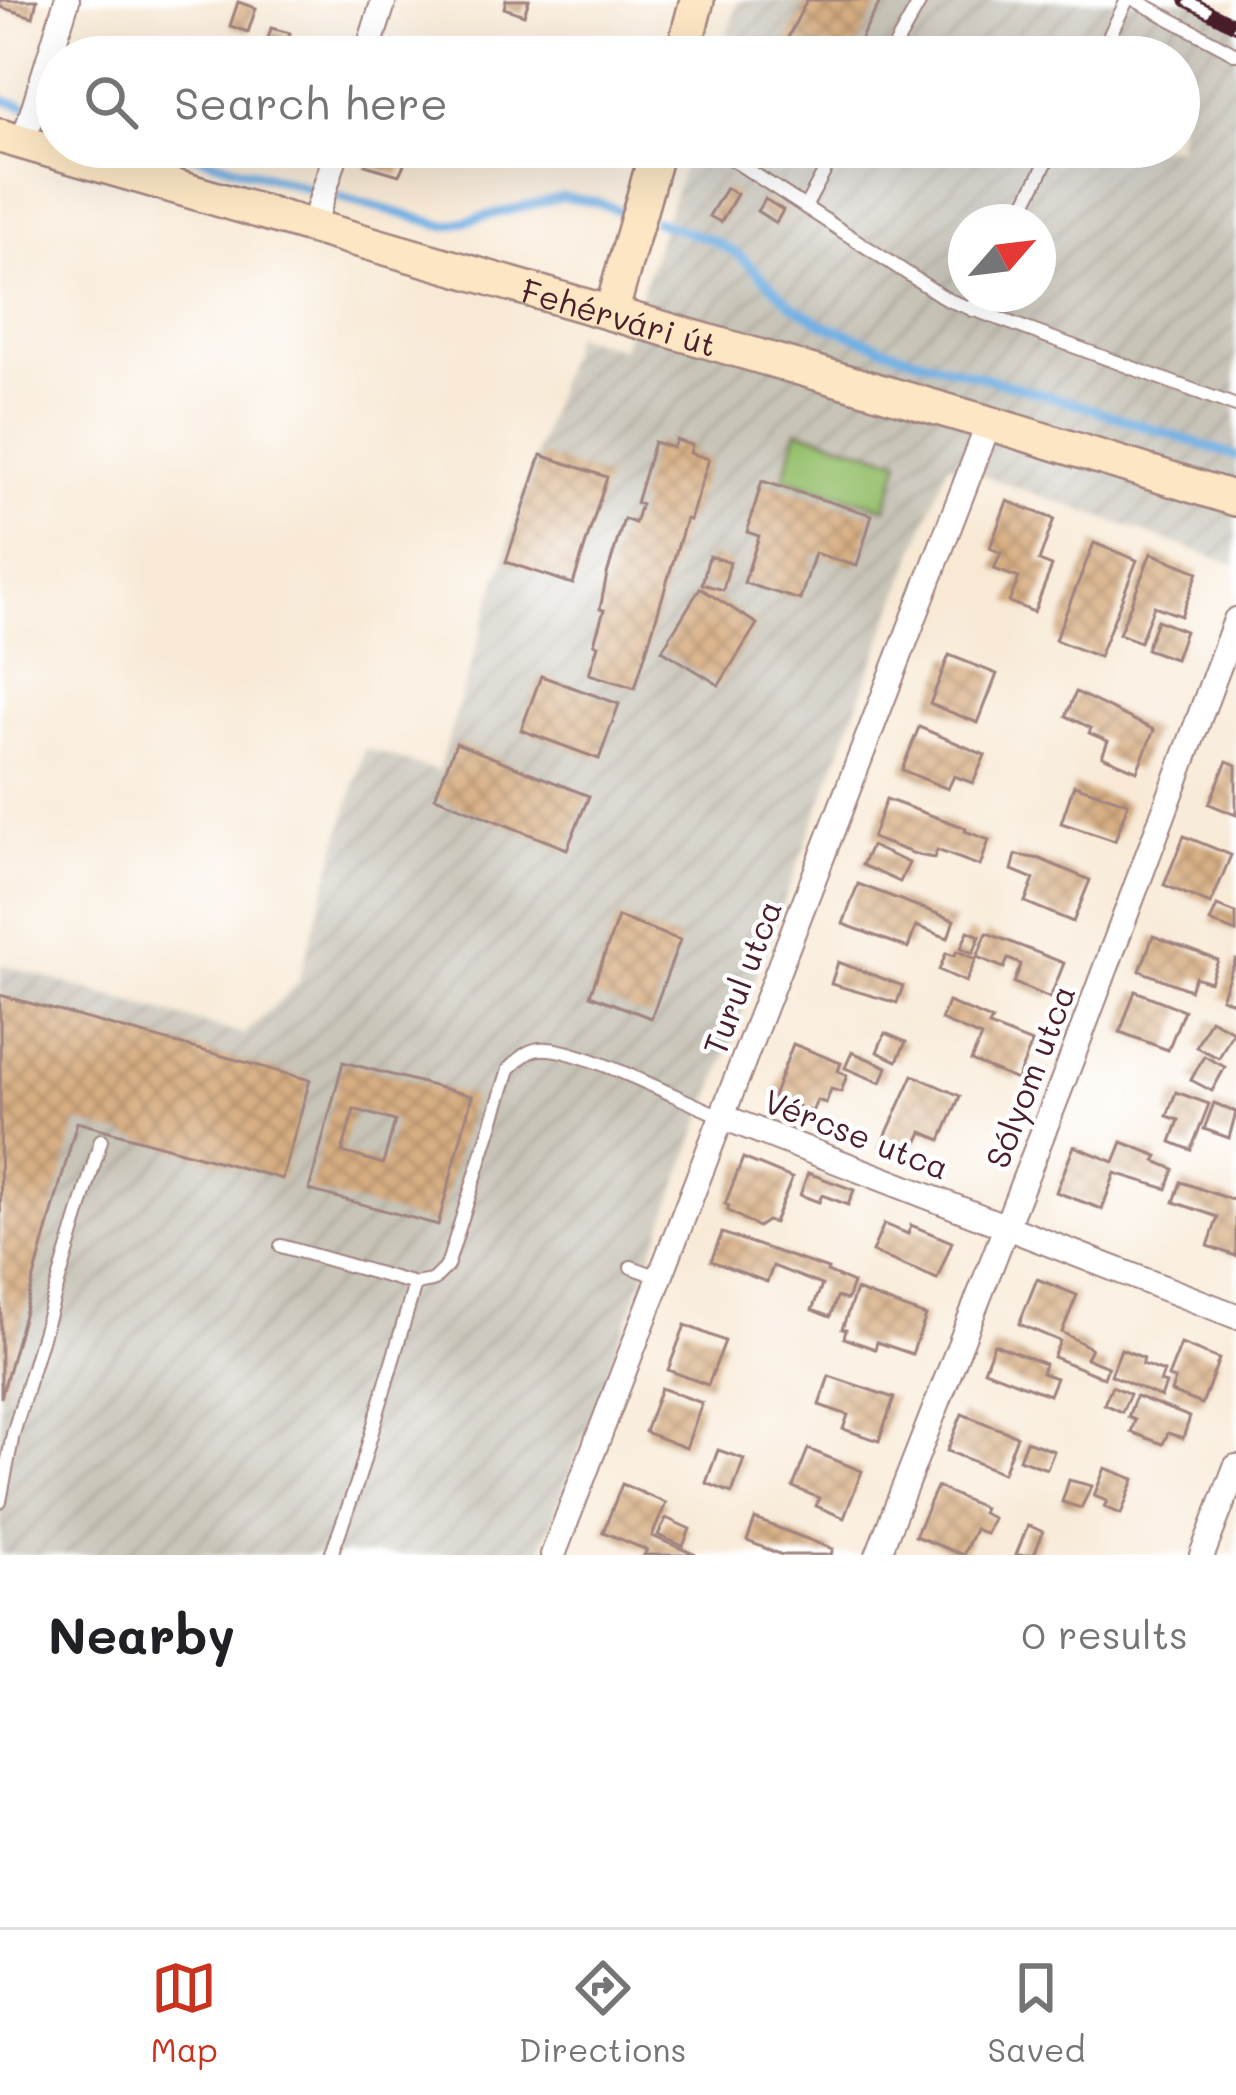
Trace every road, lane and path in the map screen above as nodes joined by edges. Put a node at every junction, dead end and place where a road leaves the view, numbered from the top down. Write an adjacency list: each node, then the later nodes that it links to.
1 (67, 0): 6 (street)
2 (384, 0): 7 (street)
3 (697, 0): 8 (main road)
4 (921, 0): 9 (lane)
5 (1131, 0): 10 (lane); 11 (lane)
6 (53, 36)
7 (373, 36)
8 (688, 36)
9 (901, 36)
10 (1111, 36)
11 (1236, 54)
12 (36, 79): 13 (street)
13 (12, 140)
14 (110, 168): 22 (main road, Fehérvári út)
15 (331, 168): 22 (street)
16 (652, 168): 25 (main road)
17 (745, 168): 21 (lane)
18 (826, 168): 21 (lane)
19 (1043, 168): 20 (lane)
20 (1025, 204)
21 (805, 207): 23 (lane)
22 (313, 226): 25 (main road, Fehérvári út)
23 (948, 298)
24 (978, 312): 26 (lane)
25 (611, 313): 27 (main road, Fehérvári út)
26 (1236, 406)
27 (989, 423): 28 (main road, Fehérvári út); 30 (street, Turul utca)
28 (1236, 499)
29 (1236, 620): 32 (street, Sólyom utca)
30 (723, 1117): 32 (street, Vércse utca); 35 (street, Turul utca); 36 (lane)
31 (101, 1140): 39 (lane)
32 (1006, 1225): 37 (street, Vércse utca); 42 (street, Sólyom utca)
33 (280, 1246): 36 (lane)
34 (631, 1267): 35 (lane)
35 (661, 1277): 41 (street, Turul utca)
36 (415, 1284): 40 (lane)
37 (1236, 1316)
38 (1236, 1467): 43 (street)
39 (0, 1501)
40 (331, 1555)
41 (553, 1555)
42 (878, 1555)
43 (1202, 1555)

